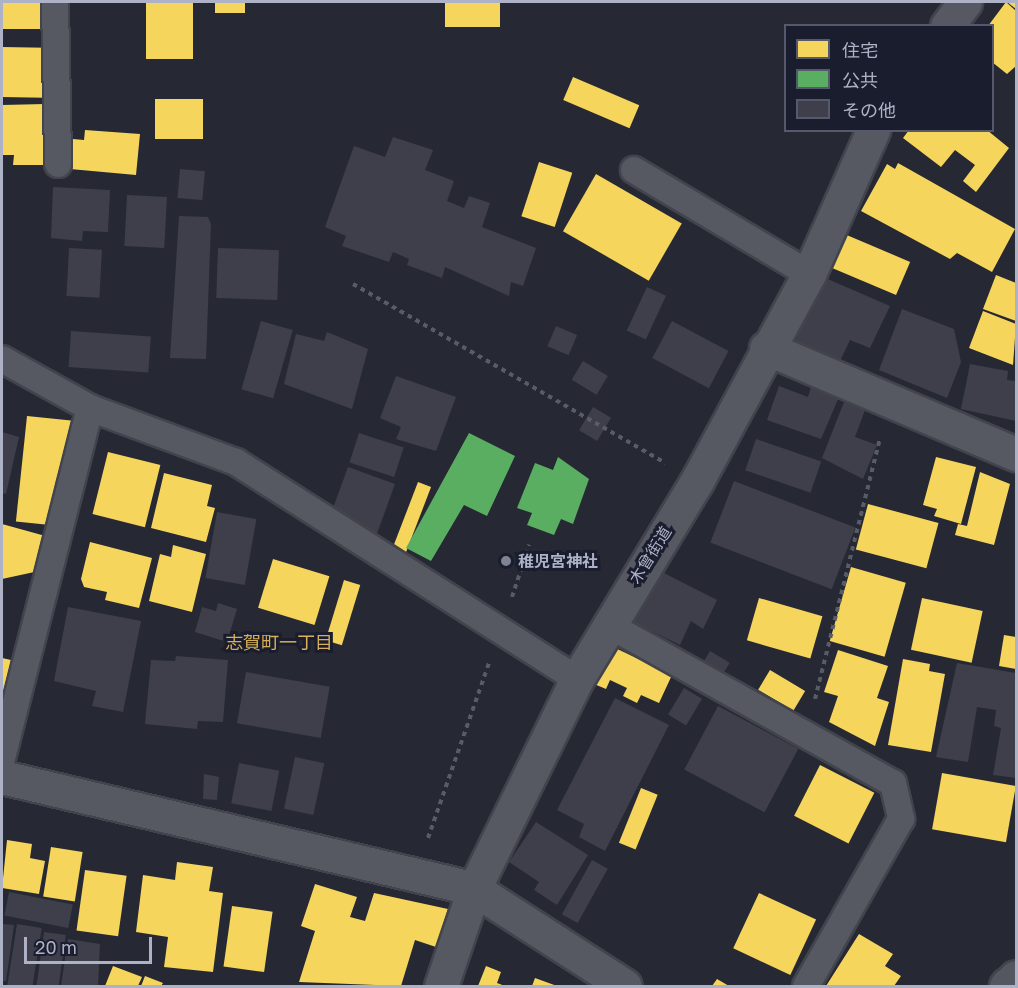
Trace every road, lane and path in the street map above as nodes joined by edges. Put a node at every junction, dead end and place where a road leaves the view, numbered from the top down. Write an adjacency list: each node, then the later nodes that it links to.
1 (55, 2): 5 (lane)
2 (965, 2): 3 (street)
3 (948, 24)
4 (872, 132): 7 (street, 木曾街道)
5 (58, 164)
6 (634, 170): 7 (lane)
7 (809, 274): 9 (street, 木曾街道)
8 (353, 284): 14 (path)
9 (766, 348): 11 (street); 14 (street, 木曾街道)
10 (2, 359): 12 (lane)
11 (889, 403): 13 (street); 19 (path)
12 (90, 408): 17 (lane); 20 (lane)
13 (1017, 454)
14 (696, 481): 16 (street, 木曾街道)
15 (529, 545): 17 (path)
16 (607, 624): 18 (street, 木曾街道); 19 (lane)
17 (501, 630): 18 (lane); 22 (path)
18 (577, 679): 23 (street, 木曾街道)
19 (807, 733): 27 (lane)
20 (2, 758)
21 (2, 777): 22 (street)
22 (415, 875): 23 (street)
23 (474, 889): 25 (street, 木曾街道); 26 (street)
24 (1017, 977): 28 (main road)
25 (441, 987)
26 (625, 987)
27 (806, 987)
28 (1006, 987)

